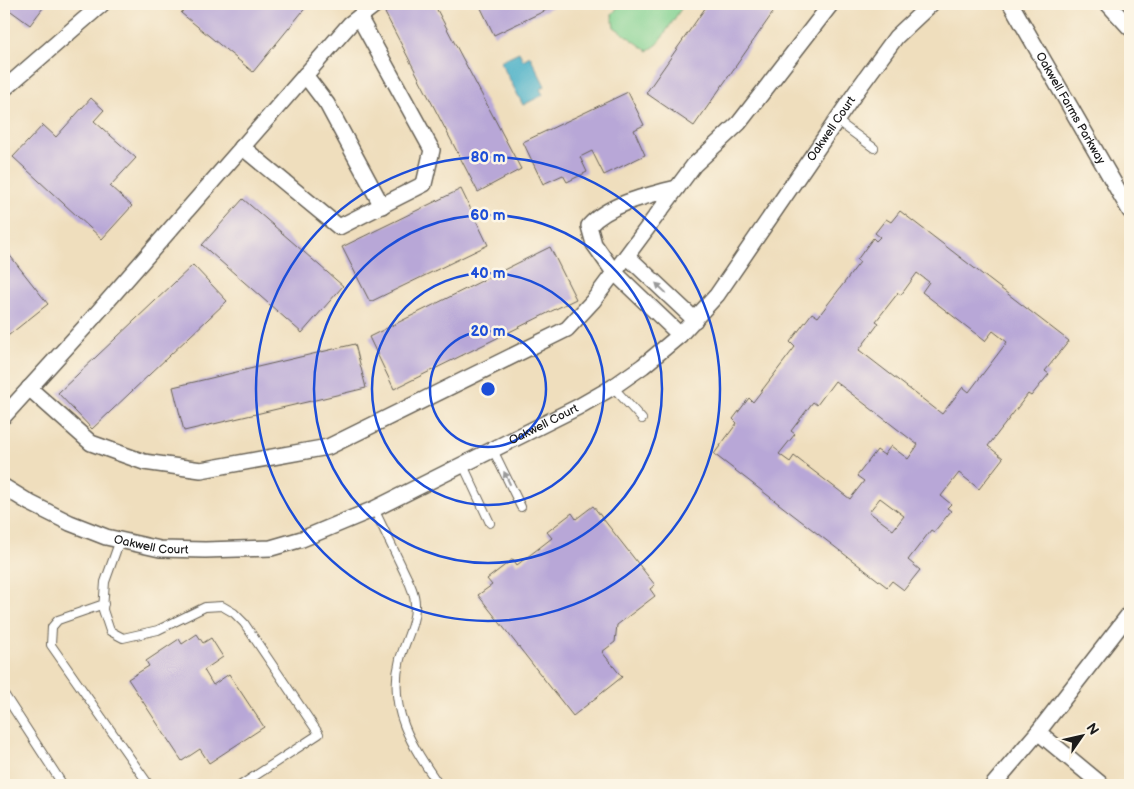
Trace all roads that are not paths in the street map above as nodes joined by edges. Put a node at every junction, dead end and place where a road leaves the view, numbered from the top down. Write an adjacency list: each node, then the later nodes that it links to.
1 (102, 4): 10 (street)
2 (376, 4): 7 (street)
3 (831, 4): 14 (street)
4 (931, 4): 11 (street, Oakwell Court)
5 (1011, 4): 16 (street, Oakwell Farms Parkway)
6 (1108, 4): 8 (street)
7 (359, 17): 9 (street); 15 (street)
8 (1130, 28)
9 (305, 75): 12 (street); 15 (street)
10 (4, 89)
11 (836, 120): 13 (lane); 19 (street, Oakwell Court)
12 (242, 147): 15 (street); 22 (street)
13 (874, 148)
14 (677, 188): 17 (street); 18 (street)
15 (382, 206)
16 (1130, 211)
17 (626, 256): 18 (street); 19 (street, one-way to 17)
18 (613, 271): 20 (street); 22 (street)
19 (695, 320): 20 (street, Oakwell Court)
20 (680, 334): 21 (street, Oakwell Court)
21 (613, 387): 24 (lane); 25 (street, Oakwell Court)
22 (29, 388): 23 (street)
23 (4, 416)
24 (642, 419)
25 (493, 450): 26 (street, Oakwell Court); 28 (lane, one-way to 25)
26 (463, 465): 29 (street, Oakwell Court); 30 (lane)
27 (4, 488): 31 (street, Oakwell Court)
28 (521, 507)
29 (374, 510): 31 (street, Oakwell Court); 39 (lane)
30 (490, 523)
31 (120, 540): 32 (lane)
32 (104, 604): 37 (lane); 38 (lane)
33 (1130, 614): 35 (street)
34 (4, 694): 36 (lane)
35 (1038, 732): 40 (street); 41 (street)
36 (63, 785)
37 (149, 785)
38 (241, 785)
39 (439, 785)
40 (993, 785)
41 (1102, 785)

